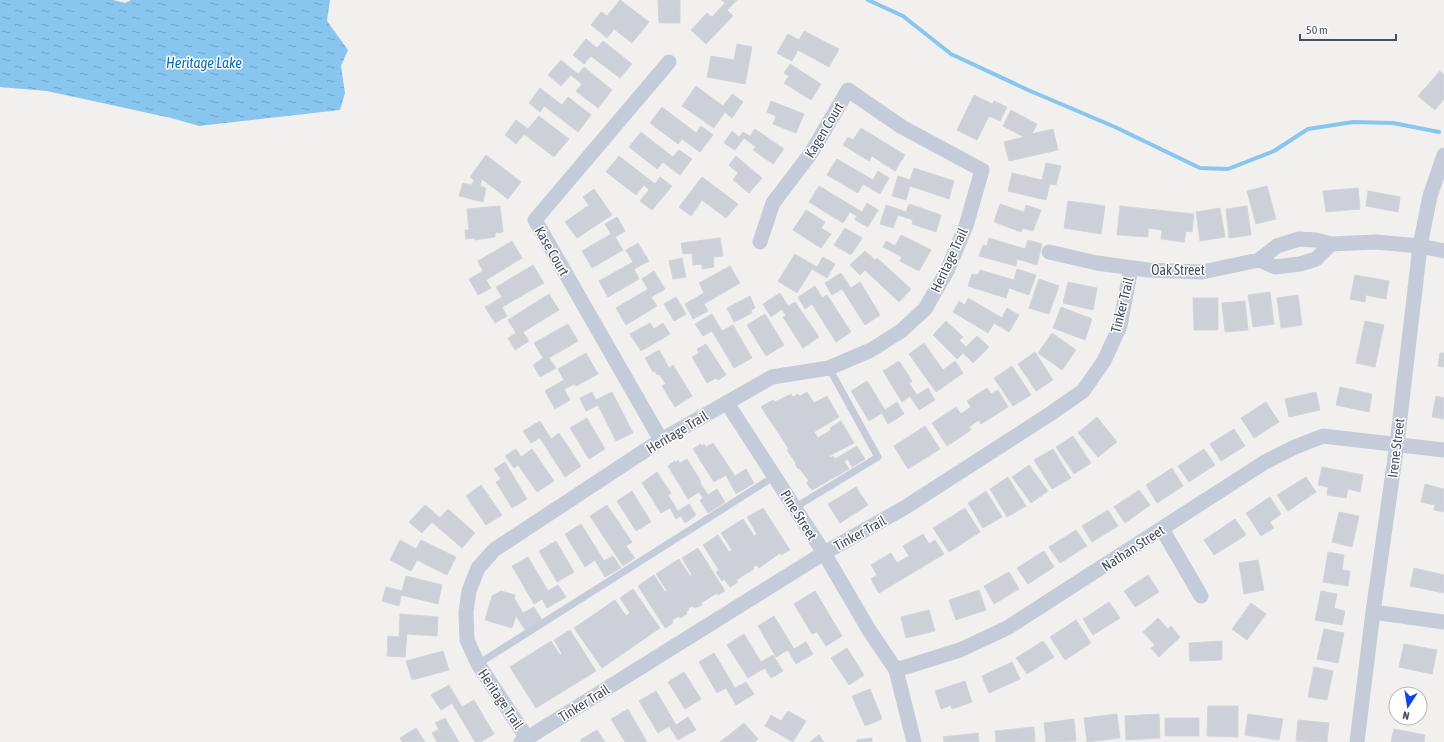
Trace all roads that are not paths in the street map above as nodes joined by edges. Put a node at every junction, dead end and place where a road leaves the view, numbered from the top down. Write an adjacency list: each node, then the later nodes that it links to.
1 (669, 62): 13 (street, Kase Court)
2 (1444, 155): 6 (street, Irene Street)
3 (982, 170): 4 (street, Kagen Court); 11 (street, Heritage Trail)
4 (760, 242)
5 (1331, 244): 6 (street, Oak Street); 9 (street, Oak Street); 9 (street, Oak Street)
6 (1420, 246): 7 (street, Oak Street); 14 (street, Irene Street)
7 (1444, 251)
8 (1049, 252): 10 (street, Oak Street)
9 (1260, 260): 10 (street, Oak Street)
10 (1131, 268): 19 (street, Tinker Trail)
11 (829, 368): 12 (street, Heritage Trail); 17 (lane)
12 (727, 403): 13 (street, Heritage Trail); 16 (street, Pine Street)
13 (662, 440): 23 (street, Heritage Trail)
14 (1397, 444): 15 (street, Nathan Street); 18 (street, Nathan Street); 21 (street, Irene Street)
15 (1444, 450)
16 (775, 476): 17 (street, Pine Street); 23 (lane)
17 (794, 508): 19 (street, Pine Street)
18 (1162, 529): 20 (street); 24 (street, Nathan Street)
19 (824, 553): 24 (street, Pine Street); 25 (street, Tinker Trail)
20 (1201, 596)
21 (1373, 612): 22 (street); 27 (street, Irene Street)
22 (1444, 622)
23 (478, 664): 25 (street, Heritage Trail)
24 (896, 670): 26 (street)
25 (524, 740)
26 (914, 742)
27 (1357, 742)

